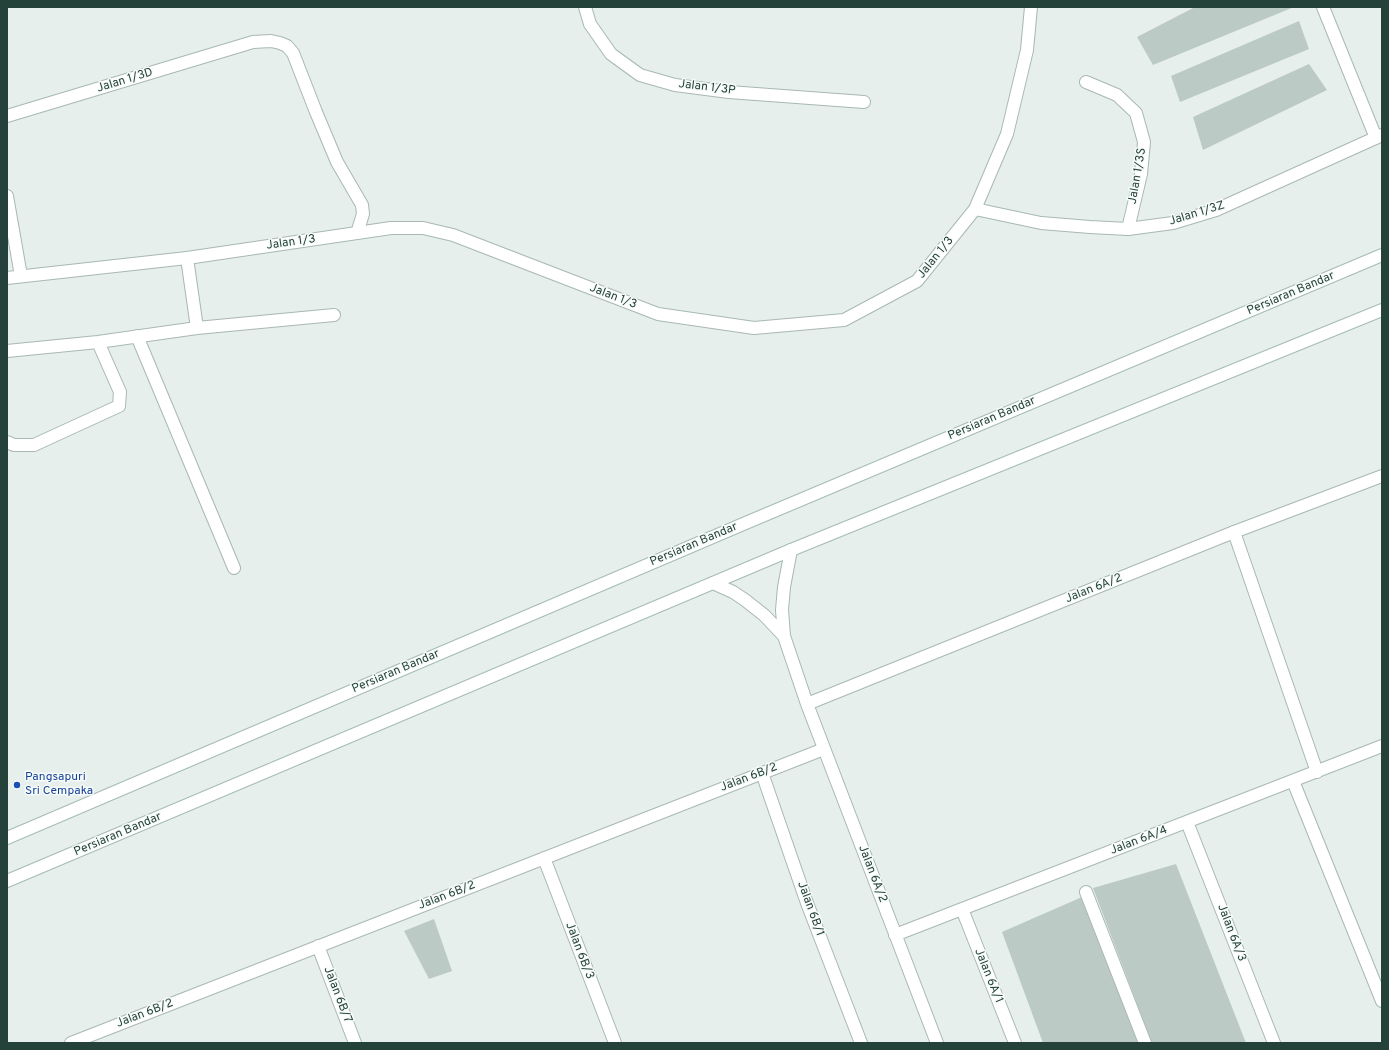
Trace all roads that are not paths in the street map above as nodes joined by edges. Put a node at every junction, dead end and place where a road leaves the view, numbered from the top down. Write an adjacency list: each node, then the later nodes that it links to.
1 (585, 7): 5 (street, Jalan 1/3P)
2 (1031, 7): 9 (street, Jalan 1/3)
3 (1323, 7): 7 (street)
4 (1086, 82): 10 (street, Jalan 1/3S)
5 (864, 102)
6 (7, 116): 11 (street, Jalan 1/3D)
7 (1379, 137): 10 (street, Jalan 1/3Z)
8 (7, 196): 14 (street)
9 (975, 209): 10 (street, Jalan 1/3Z); 11 (street, Jalan 1/3)
10 (1128, 229)
11 (357, 233): 13 (street, Jalan 1/3)
12 (1382, 255): 36 (street, Persiaran Bandar)
13 (187, 258): 14 (street, Jalan 1/3); 18 (street)
14 (21, 276): 15 (street, Jalan 1/3)
15 (7, 278)
16 (1382, 310): 25 (street, Persiaran Bandar)
17 (334, 315): 18 (street)
18 (197, 328): 19 (street)
19 (137, 336): 20 (street); 26 (street)
20 (98, 342): 21 (street); 22 (street)
21 (7, 351)
22 (7, 442)
23 (1382, 476): 24 (street, Jalan 6A/2)
24 (1234, 532): 29 (street, Jalan 6A/2); 32 (street)
25 (791, 550): 27 (street, Persiaran Bandar); 28 (street, Jalan 6A/2)
26 (234, 568)
27 (713, 583): 28 (street, Jalan 6A/2); 38 (street, Persiaran Bandar)
28 (784, 636): 29 (street, Jalan 6A/2)
29 (807, 704): 31 (street, Jalan 6A/2)
30 (1382, 746): 32 (street, Jalan 6A/4)
31 (824, 749): 33 (street, Jalan 6B/2); 41 (street, Jalan 6A/2)
32 (1317, 772): 34 (street, Jalan 6A/4)
33 (762, 773): 37 (street, Jalan 6B/2); 44 (street, Jalan 6B/1)
34 (1293, 781): 35 (street, Jalan 6A/4); 43 (street)
35 (1187, 822): 40 (street, Jalan 6A/4); 51 (street, Jalan 6A/3)
36 (7, 838)
37 (544, 858): 42 (street, Jalan 6B/2); 47 (street, Jalan 6B/3)
38 (7, 881)
39 (1086, 892): 50 (street)
40 (962, 909): 41 (street, Jalan 6A/4); 49 (street, Jalan 6A/1)
41 (895, 935): 48 (street, Jalan 6A/2)
42 (318, 946): 45 (street, Jalan 6B/2); 46 (street, Jalan 6B/7)
43 (1382, 1002)
44 (860, 1042)
45 (71, 1043)
46 (356, 1043)
47 (615, 1043)
48 (937, 1043)
49 (1014, 1043)
50 (1145, 1043)
51 (1274, 1043)

